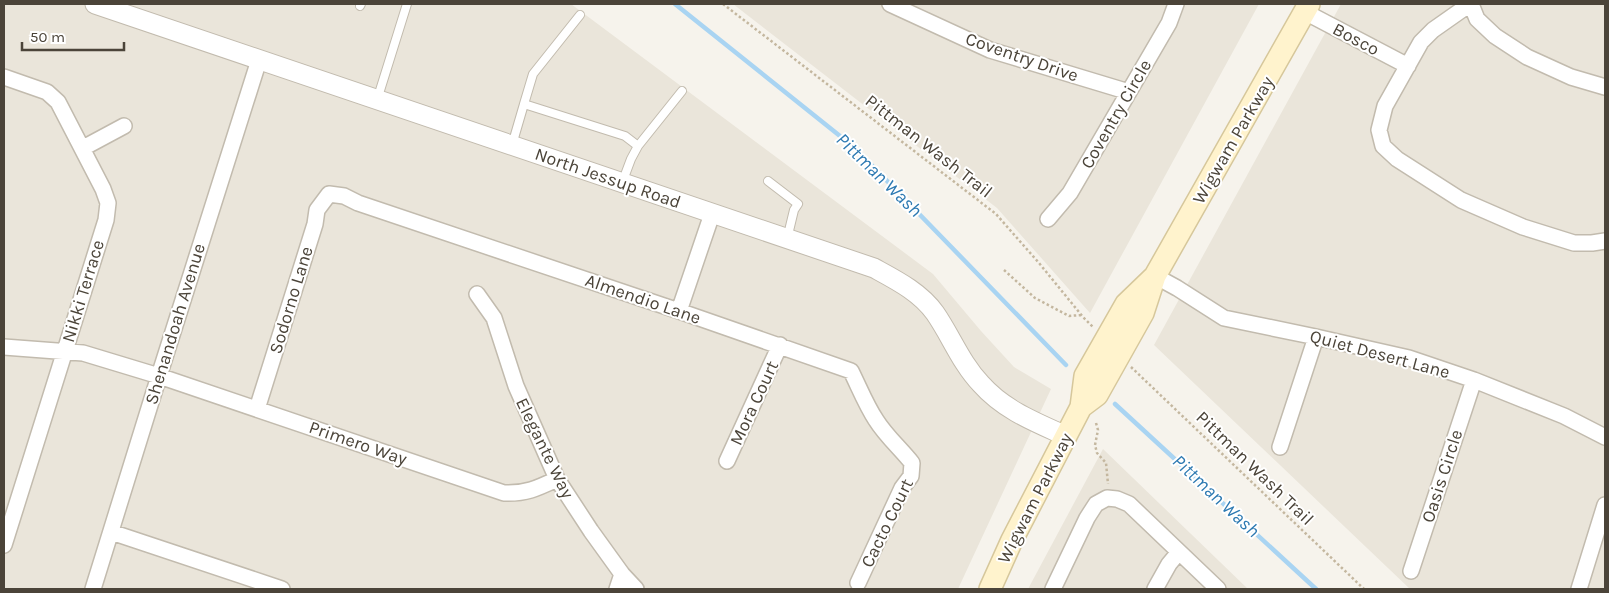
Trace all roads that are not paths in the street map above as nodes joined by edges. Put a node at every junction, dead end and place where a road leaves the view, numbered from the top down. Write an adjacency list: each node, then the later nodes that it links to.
1 (95, 4): 8 (street, North Jessup Road)
2 (407, 4): 14 (lane)
3 (890, 4): 13 (street, Coventry Drive)
4 (1176, 4): 13 (street, Coventry Circle)
5 (1471, 4): 9 (street); 11 (street)
6 (1307, 8): 9 (street, Bosco); 27 (main road, Wigwam Parkway)
7 (580, 15): 15 (lane)
8 (259, 60): 14 (street, North Jessup Road); 34 (street, Shenandoah Avenue)
9 (1408, 66): 26 (street)
10 (4, 77): 19 (street, Nikki Terrace)
11 (1605, 87)
12 (682, 91): 18 (lane)
13 (1129, 92): 24 (street, Coventry Circle)
14 (377, 100): 17 (street, North Jessup Road)
15 (524, 104): 17 (lane); 18 (lane)
16 (124, 126): 19 (street)
17 (512, 146): 21 (street, North Jessup Road)
18 (638, 146): 21 (lane)
19 (83, 148): 33 (street, Nikki Terrace)
20 (768, 181): 25 (lane)
21 (622, 183): 23 (street, North Jessup Road)
22 (329, 194): 29 (street, Almendio Lane); 36 (street, Sodorno Lane)
23 (712, 214): 25 (street, North Jessup Road); 29 (street)
24 (1048, 219)
25 (787, 239): 37 (street, North Jessup Road)
26 (1605, 241)
27 (1155, 276): 30 (street, Quiet Desert Lane); 37 (main road, Wigwam Parkway)
28 (477, 294): 42 (street, Elegante Way)
29 (679, 311): 31 (street, Almendio Lane)
30 (1316, 337): 35 (street, Quiet Desert Lane); 39 (street)
31 (780, 345): 40 (street, Mora Court); 41 (street, Almendio Lane)
32 (4, 347): 33 (street, Primero Way)
33 (64, 352): 34 (street, Primero Way); 45 (street, Nikki Terrace)
34 (159, 376): 36 (street, Primero Way); 44 (street, Shenandoah Avenue)
35 (1474, 380): 38 (street, Quiet Desert Lane); 47 (street, Oasis Circle)
36 (257, 409): 42 (street, Primero Way)
37 (1066, 436): 54 (main road, Wigwam Parkway)
38 (1605, 437)
39 (1280, 447)
40 (727, 461)
41 (912, 463): 49 (street, Cacto Court)
42 (557, 479): 48 (street, Elegante Way)
43 (1605, 505): 58 (street)
44 (112, 532): 50 (street); 51 (street, Shenandoah Avenue)
45 (4, 545)
46 (1179, 552): 55 (street); 56 (street); 57 (street)
47 (1411, 571)
48 (622, 574): 52 (street); 53 (street, Elegante Way)
49 (858, 583)
50 (275, 588)
51 (94, 589)
52 (617, 589)
53 (636, 589)
54 (990, 589)
55 (1054, 589)
56 (1154, 589)
57 (1218, 589)
58 (1579, 589)

